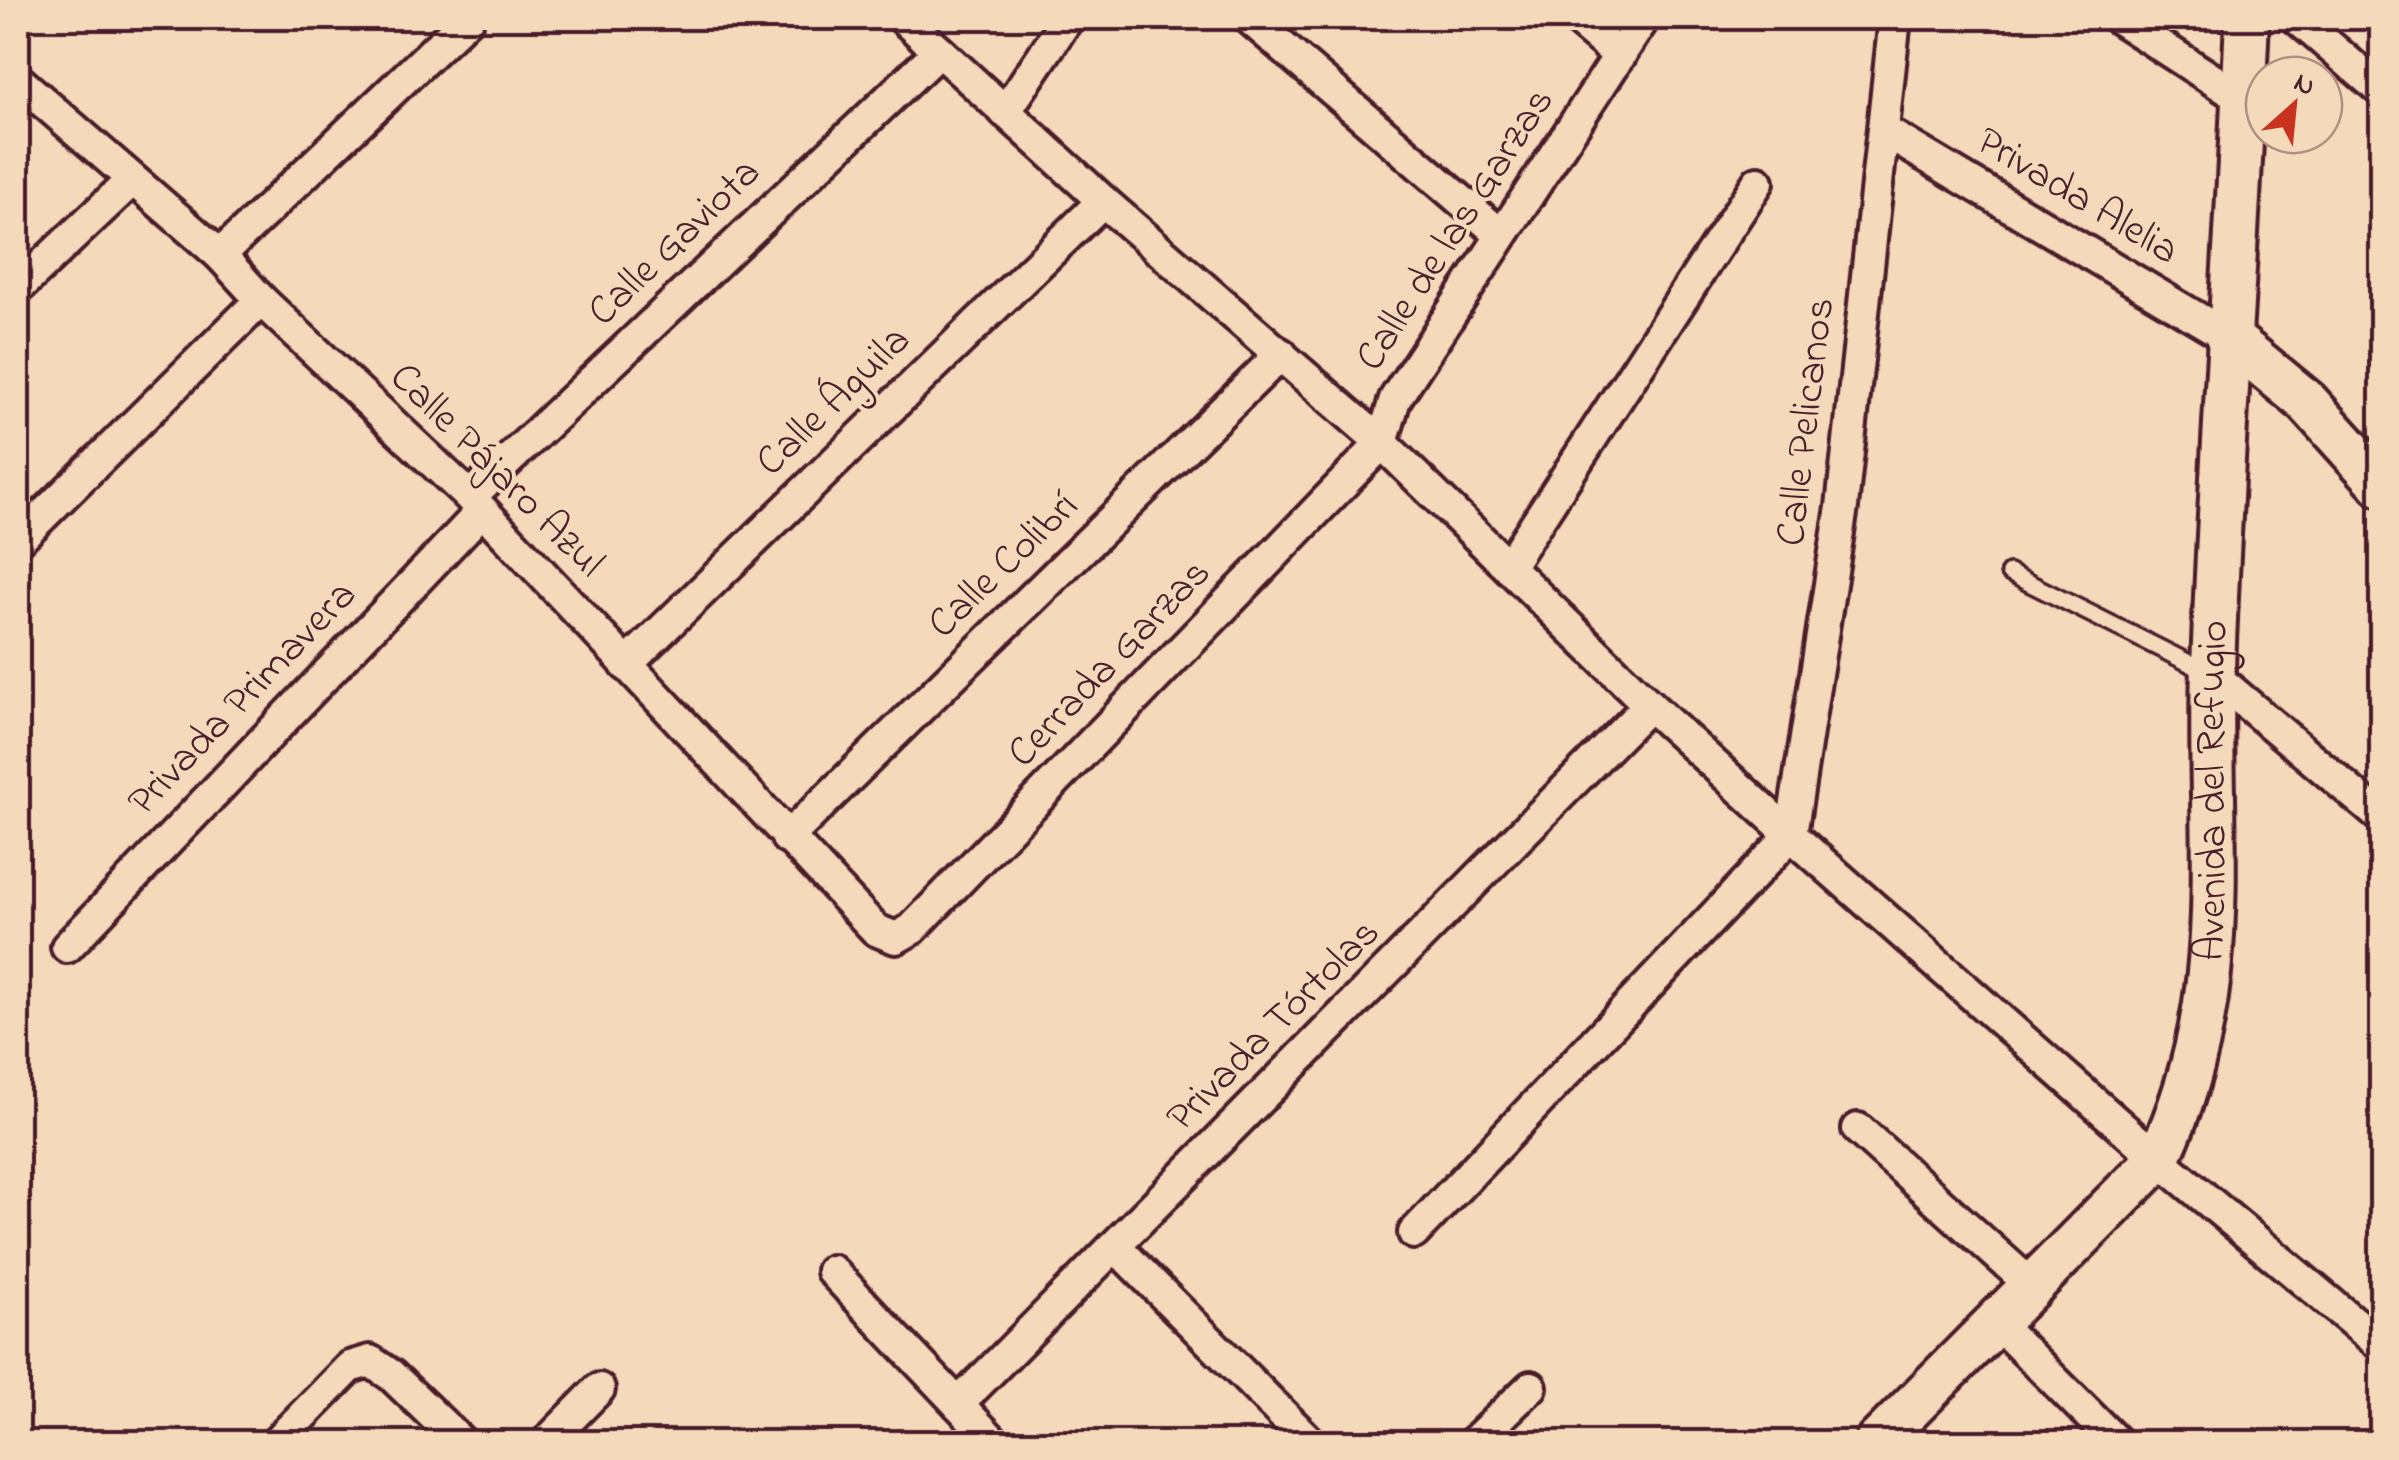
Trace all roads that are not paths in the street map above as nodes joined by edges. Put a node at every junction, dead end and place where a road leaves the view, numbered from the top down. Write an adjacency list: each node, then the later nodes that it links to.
1 (468, 18): 23 (street)
2 (902, 18): 11 (street)
3 (1068, 18): 17 (street)
4 (1249, 18): 22 (street)
5 (1576, 18): 13 (street)
6 (1644, 18): 13 (street, Calle de las Garzas)
7 (1895, 18): 18 (street, Calle Pelicanos)
8 (2118, 18): 16 (street)
9 (2247, 18): 12 (main road, Avenida del Refugio)
10 (2297, 18): 15 (street)
11 (939, 50): 17 (street); 30 (street, Calle Gaviota)
12 (2246, 55)
13 (1620, 56): 22 (street, Calle de las Garzas)
14 (18, 80): 19 (street, Calle Pájaro Azul)
15 (2382, 91)
16 (2244, 100): 26 (main road, Avenida del Refugio)
17 (1005, 112): 21 (street)
18 (1884, 132): 26 (street, Privada Alelia); 38 (street, Calle Pelicanos)
19 (132, 180): 23 (street, Calle Pájaro Azul); 24 (street)
20 (1758, 182): 32 (street)
21 (1102, 201): 27 (street); 34 (street, Calle Águila)
22 (1500, 234): 28 (street, Calle de las Garzas)
23 (220, 255): 25 (street, Calle Pájaro Azul)
24 (18, 288)
25 (261, 300): 30 (street, Calle Pájaro Azul); 31 (street)
26 (2227, 336): 29 (main road); 35 (main road, Avenida del Refugio)
27 (1281, 354): 28 (street); 39 (street, Calle Colibrí)
28 (1382, 444): 32 (street); 40 (street, Cerrada Garzas)
29 (2382, 484)
30 (476, 504): 34 (street, Calle Pájaro Azul); 41 (street, Privada Primavera)
31 (18, 540)
32 (1509, 565): 36 (street)
33 (2009, 574): 35 (lane)
34 (626, 665): 39 (street, Calle Pájaro Azul)
35 (2213, 674): 37 (street); 43 (main road, Avenida del Refugio)
36 (1650, 705): 38 (street); 45 (street, Privada Tórtolas)
37 (2382, 818)
38 (1791, 835): 43 (street); 44 (street)
39 (787, 838): 40 (street, Calle Pájaro Azul)
40 (896, 938)
41 (66, 946)
42 (1858, 1129): 47 (street)
43 (2158, 1160): 47 (main road, Avenida del Refugio); 49 (street)
44 (1414, 1232)
45 (1116, 1247): 52 (street, Privada Tórtolas); 57 (street)
46 (832, 1271): 52 (street)
47 (2031, 1286): 48 (main road, Avenida del Refugio)
48 (1996, 1322): 59 (main road, Avenida del Refugio); 60 (street)
49 (2382, 1346)
50 (1531, 1387): 58 (street)
51 (599, 1390): 55 (street)
52 (958, 1404): 56 (street)
53 (277, 1442): 54 (street)
54 (461, 1442)
55 (547, 1442)
56 (994, 1442)
57 (1310, 1442)
58 (1474, 1442)
59 (1878, 1442)
60 (2116, 1442)

